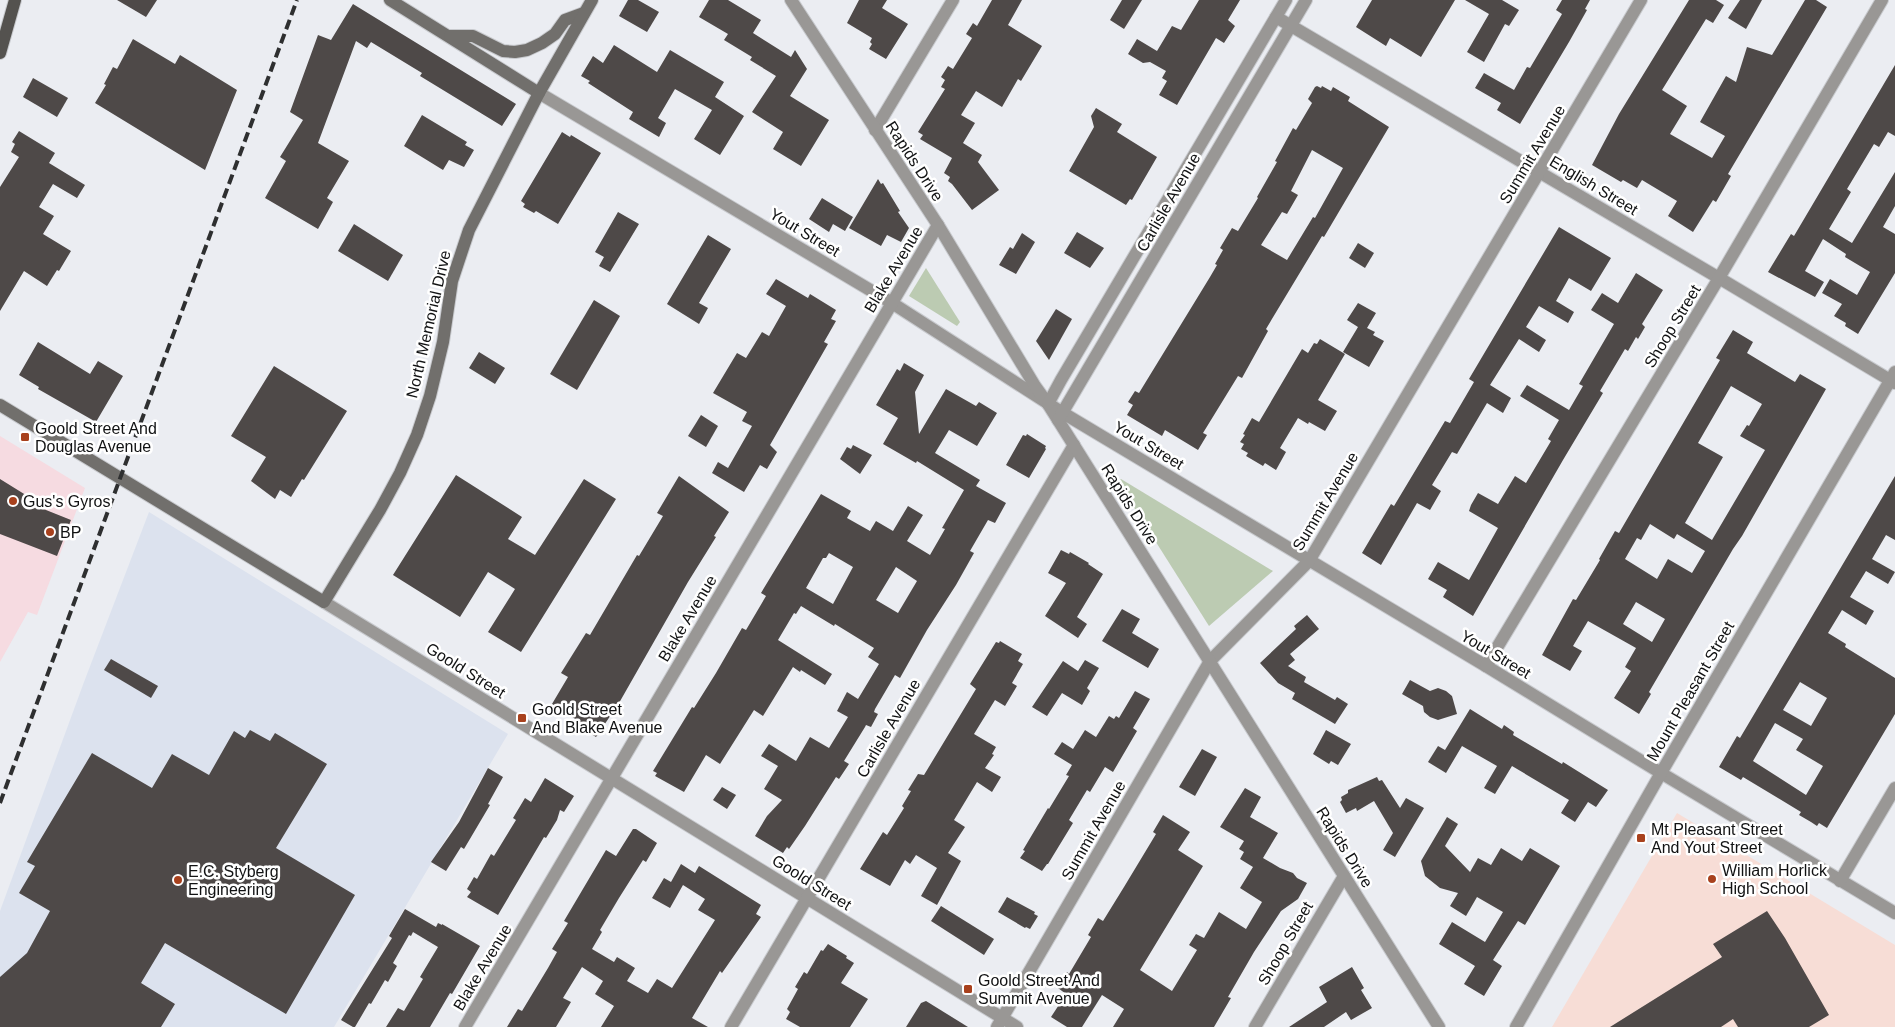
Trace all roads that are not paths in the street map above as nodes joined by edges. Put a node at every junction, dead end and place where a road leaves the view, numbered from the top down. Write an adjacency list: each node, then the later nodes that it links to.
1 (15, 0): 14 (main road)
2 (390, 0): 13 (main road, Yout Street)
3 (592, 0): 10 (main road, North Memorial Drive)
4 (791, 0): 16 (street, Rapids Drive)
5 (953, 0): 16 (street)
6 (1286, 0): 11 (street, Carlisle Avenue)
7 (1306, 0): 12 (street, Carlisle Avenue)
8 (1641, 0): 17 (street, Summit Avenue)
9 (1882, 0): 19 (street, Shoop Street)
10 (584, 13): 13 (main road); 15 (main road, North Memorial Drive)
11 (1276, 17): 12 (street, English Street); 22 (street, Carlisle Avenue)
12 (1291, 25): 17 (street, English Street); 24 (street, Carlisle Avenue)
13 (449, 36): 15 (main road, Yout Street)
14 (0, 53)
15 (539, 93): 20 (street, Yout Street); 27 (main road, North Memorial Drive)
16 (875, 130): 18 (street, Rapids Drive)
17 (1540, 172): 19 (street, English Street); 26 (street, Summit Avenue)
18 (938, 225): 20 (street, Blake Avenue); 22 (street, Rapids Drive)
19 (1719, 278): 21 (street, English Street); 29 (street, Shoop Street)
20 (892, 303): 22 (street, Yout Street); 31 (street, Blake Avenue)
21 (1893, 379): 30 (street, Mount Pleasant Street)
22 (1048, 404): 24 (street, Rapids Drive)
23 (0, 405): 27 (main road, Goold Street)
24 (1060, 417): 25 (street, Rapids Drive); 26 (street, Yout Street)
25 (1074, 445): 28 (street, Rapids Drive); 35 (street, Carlisle Avenue)
26 (1309, 561): 28 (street, Summit Avenue); 29 (street, Yout Street)
27 (324, 602): 31 (street, Goold Street)
28 (1210, 662): 33 (street, Rapids Drive); 37 (street, Summit Avenue)
29 (1486, 666): 30 (street, Yout Street)
30 (1660, 773): 34 (street, Yout Street); 43 (street, Mount Pleasant Street)
31 (612, 778): 35 (street, Goold Street); 38 (street, Blake Avenue)
32 (1895, 788): 34 (street)
33 (1344, 876): 41 (street, Shoop Street); 42 (street, Rapids Drive)
34 (1840, 881): 36 (street, Yout Street)
35 (807, 898): 37 (street, Goold Street); 39 (street, Carlisle Avenue)
36 (1895, 913)
37 (1000, 1023): 40 (street, Goold Street)
38 (465, 1027)
39 (731, 1027)
40 (1017, 1027)
41 (1255, 1027)
42 (1439, 1027)
43 (1516, 1027)

